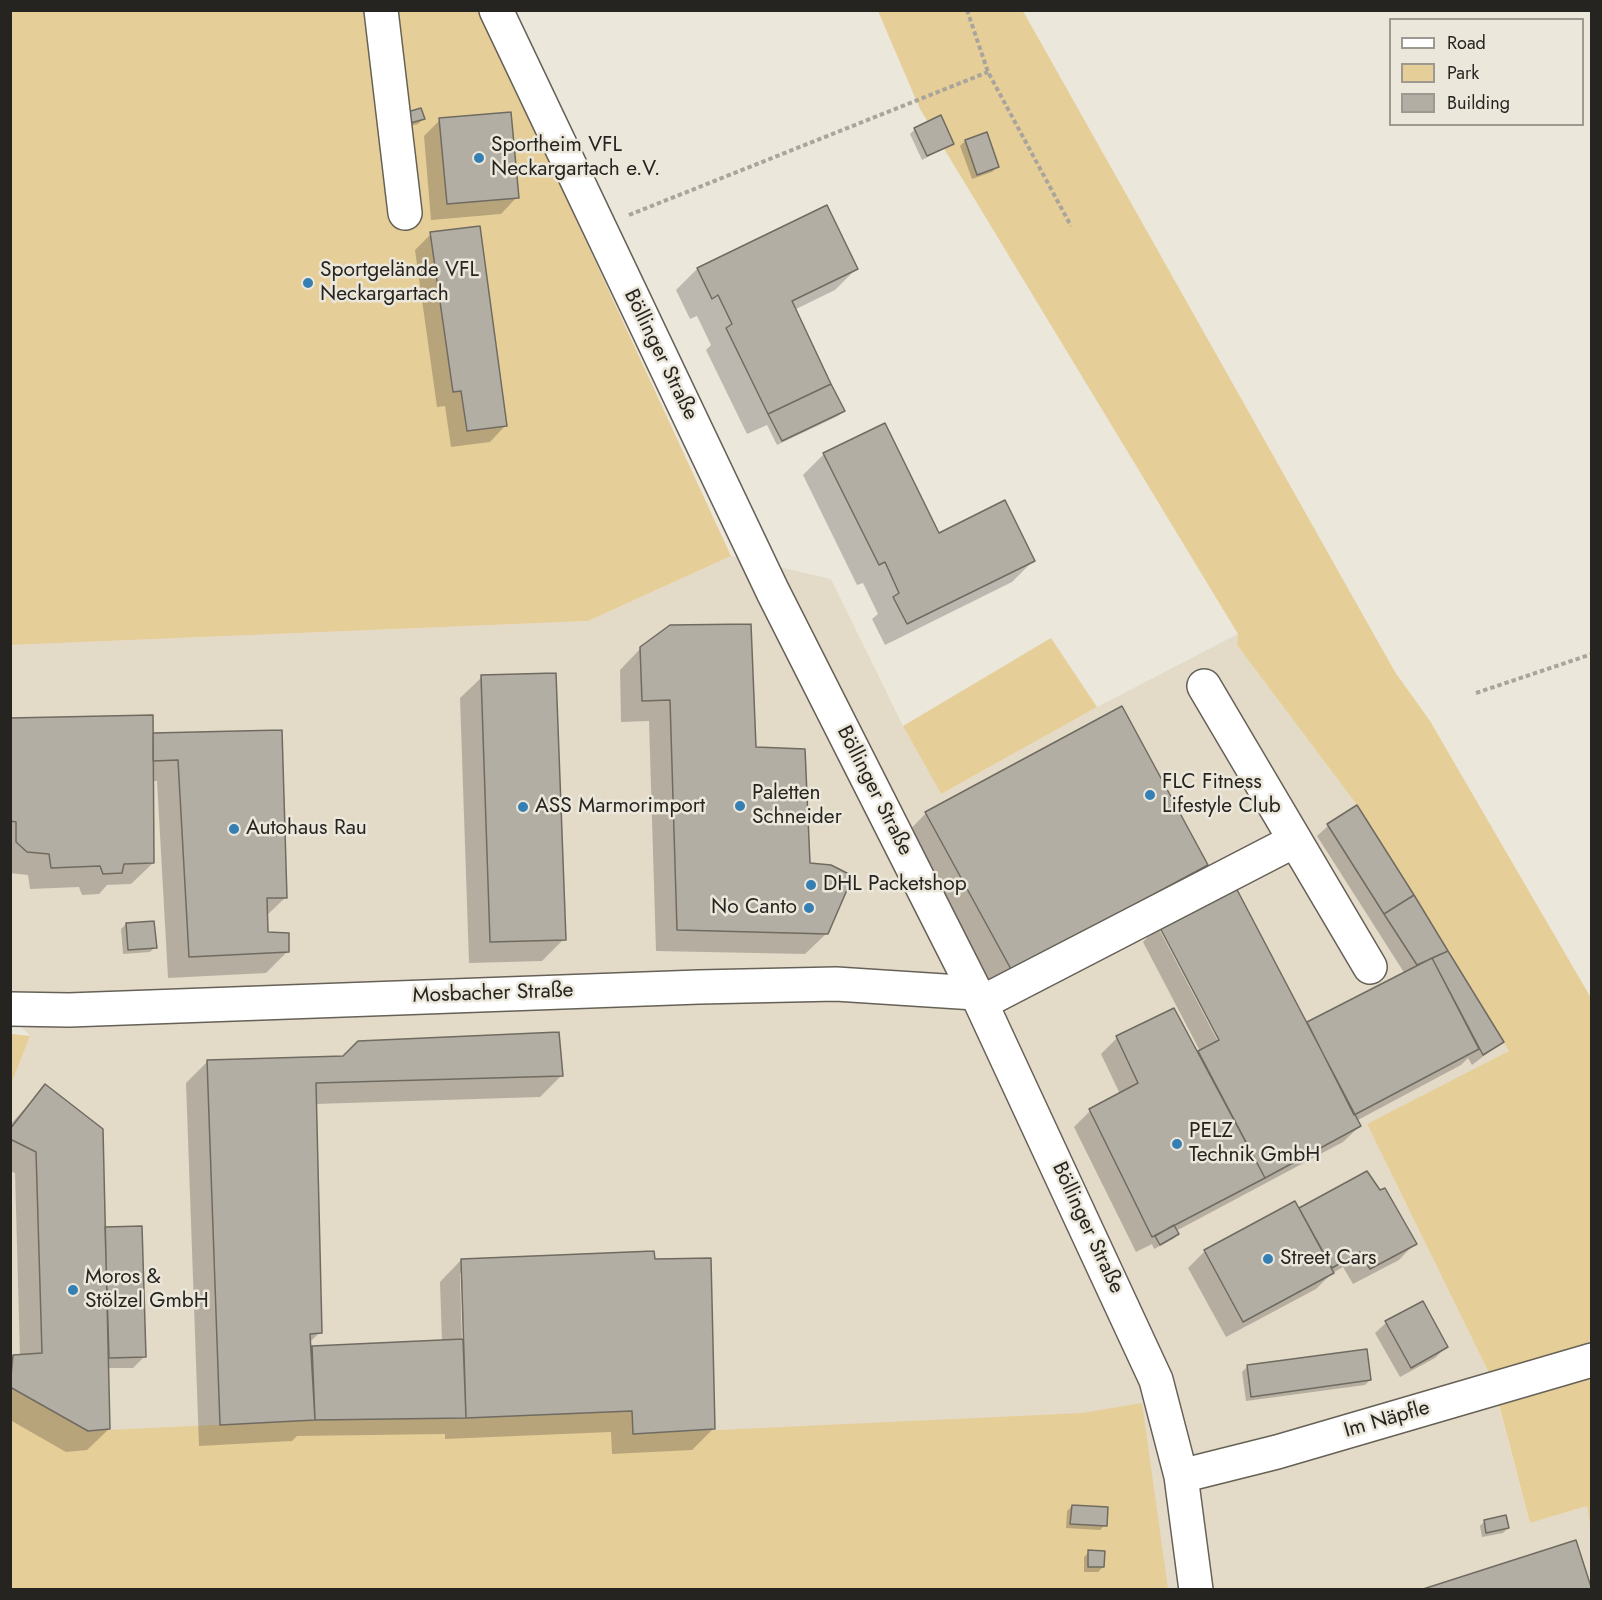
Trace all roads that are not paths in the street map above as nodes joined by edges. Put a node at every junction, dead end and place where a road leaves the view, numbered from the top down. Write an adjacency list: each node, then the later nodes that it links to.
1 (381, 10): 3 (street)
2 (496, 10): 7 (street, Böllinger Straße)
3 (405, 213)
4 (1204, 686): 5 (street)
5 (1294, 841): 6 (street); 7 (street)
6 (1370, 967)
7 (978, 998): 8 (street, Mosbacher Straße); 10 (street, Böllinger Straße)
8 (10, 1009)
9 (1592, 1360): 10 (street, Im Näpfle)
10 (1181, 1476): 11 (street, Böllinger Straße)
11 (1196, 1590)

